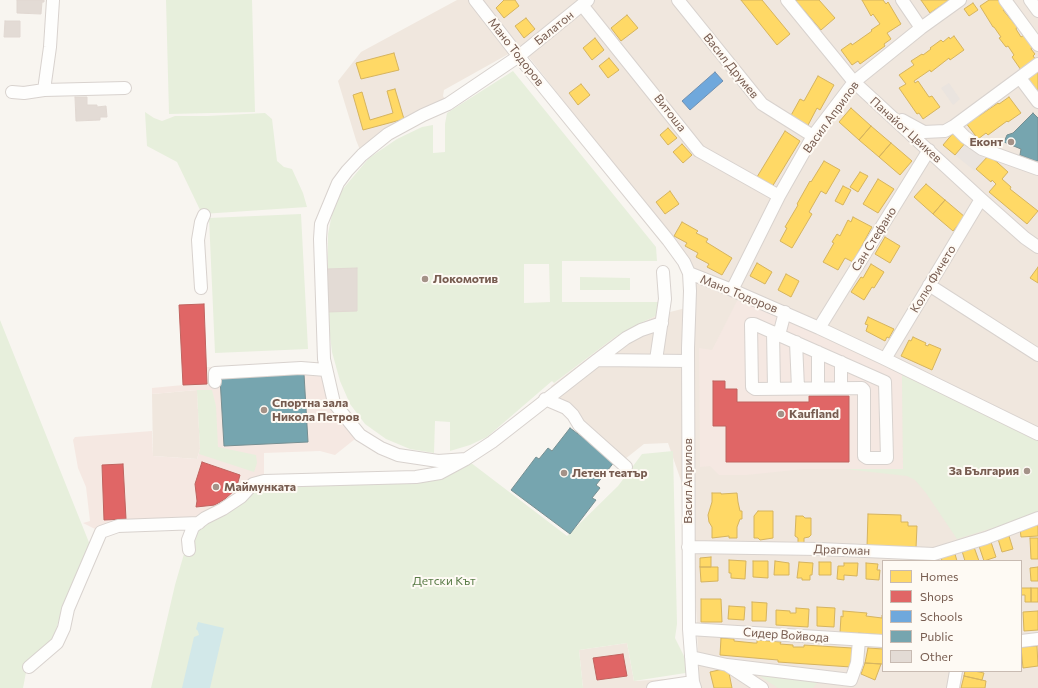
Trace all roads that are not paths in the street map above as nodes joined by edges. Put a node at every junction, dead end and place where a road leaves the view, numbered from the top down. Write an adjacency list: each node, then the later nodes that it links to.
1 (53, 0): 18 (street)
2 (475, 0): 13 (street, Мано Тодоров)
3 (678, 0): 23 (street, Васил Друмев)
4 (786, 0): 16 (street, Панайот Цвикев)
5 (902, 0): 11 (street)
6 (960, 0): 11 (street, Васил Априлов)
7 (1005, 0): 12 (street)
8 (1030, 0): 10 (street)
9 (585, 2): 13 (street, Балатон); 26 (street, Витоша)
10 (1038, 11)
11 (921, 28): 16 (street, Васил Априлов)
12 (1038, 45)
13 (519, 56): 31 (street, Мано Тодоров); 47 (street, Балатон)
14 (1038, 64): 15 (street)
15 (1020, 78): 20 (street); 22 (street)
16 (854, 82): 21 (street, Панайот Цвикев); 23 (street, Васил Априлов)
17 (125, 88): 18 (street)
18 (44, 90): 19 (street)
19 (12, 92)
20 (1038, 102)
21 (885, 111): 22 (street); 24 (street, Панайот Цвикев)
22 (954, 126): 25 (street)
23 (813, 136): 26 (street, Васил Априлов)
24 (929, 150): 27 (street, Панайот Цвикев); 37 (street, Сан Стефано)
25 (1038, 169)
26 (779, 196): 34 (street, Васил Априлов)
27 (981, 200): 29 (street, Панайот Цвикев); 32 (street, Колю Фичето)
28 (204, 215): 33 (street)
29 (1038, 247)
30 (663, 272): 36 (street)
31 (689, 273): 34 (street, Мано Тодоров); 45 (street, Васил Априлов)
32 (930, 285): 41 (street); 42 (street, Колю Фичето)
33 (201, 288)
34 (732, 290): 35 (street, Мано Тодоров)
35 (785, 312): 37 (street, Мано Тодоров); 38 (street)
36 (662, 323): 43 (street); 44 (street)
37 (819, 328): 42 (street, Мано Тодоров)
38 (776, 333): 39 (street); 49 (street); 49 (street)
39 (796, 342): 40 (street); 50 (street)
40 (818, 352): 46 (street); 51 (street)
41 (1038, 356)
42 (885, 359): 54 (street, Мано Тодоров)
43 (597, 360): 44 (street); 53 (street)
44 (656, 360): 45 (street)
45 (688, 360): 59 (street, Васил Априлов)
46 (841, 362): 52 (street); 52 (street)
47 (326, 370): 48 (street); 55 (street, Балатон)
48 (215, 382)
49 (774, 388): 50 (street)
50 (798, 388): 51 (street)
51 (818, 388): 52 (street)
52 (841, 388)
53 (546, 399): 55 (street); 56 (street)
54 (1038, 434)
55 (466, 459): 58 (street)
56 (626, 466)
57 (1038, 518): 61 (street, Драгоман)
58 (199, 523): 60 (street); 69 (street)
59 (688, 547): 61 (street, Драгоман); 62 (street, Васил Априлов)
60 (189, 550)
61 (934, 557)
62 (689, 629): 64 (street, Сидер Войвода); 67 (street, Васил Априлов)
63 (1038, 639): 66 (street)
64 (859, 640): 65 (street, Сидер Войвода); 68 (street)
65 (882, 641)
66 (1022, 641)
67 (691, 657): 68 (street); 71 (street, Васил Априлов)
68 (727, 665): 72 (street)
69 (29, 667)
70 (956, 672): 74 (street)
71 (694, 685): 73 (street)
72 (759, 687)
73 (653, 688)
74 (953, 688)

